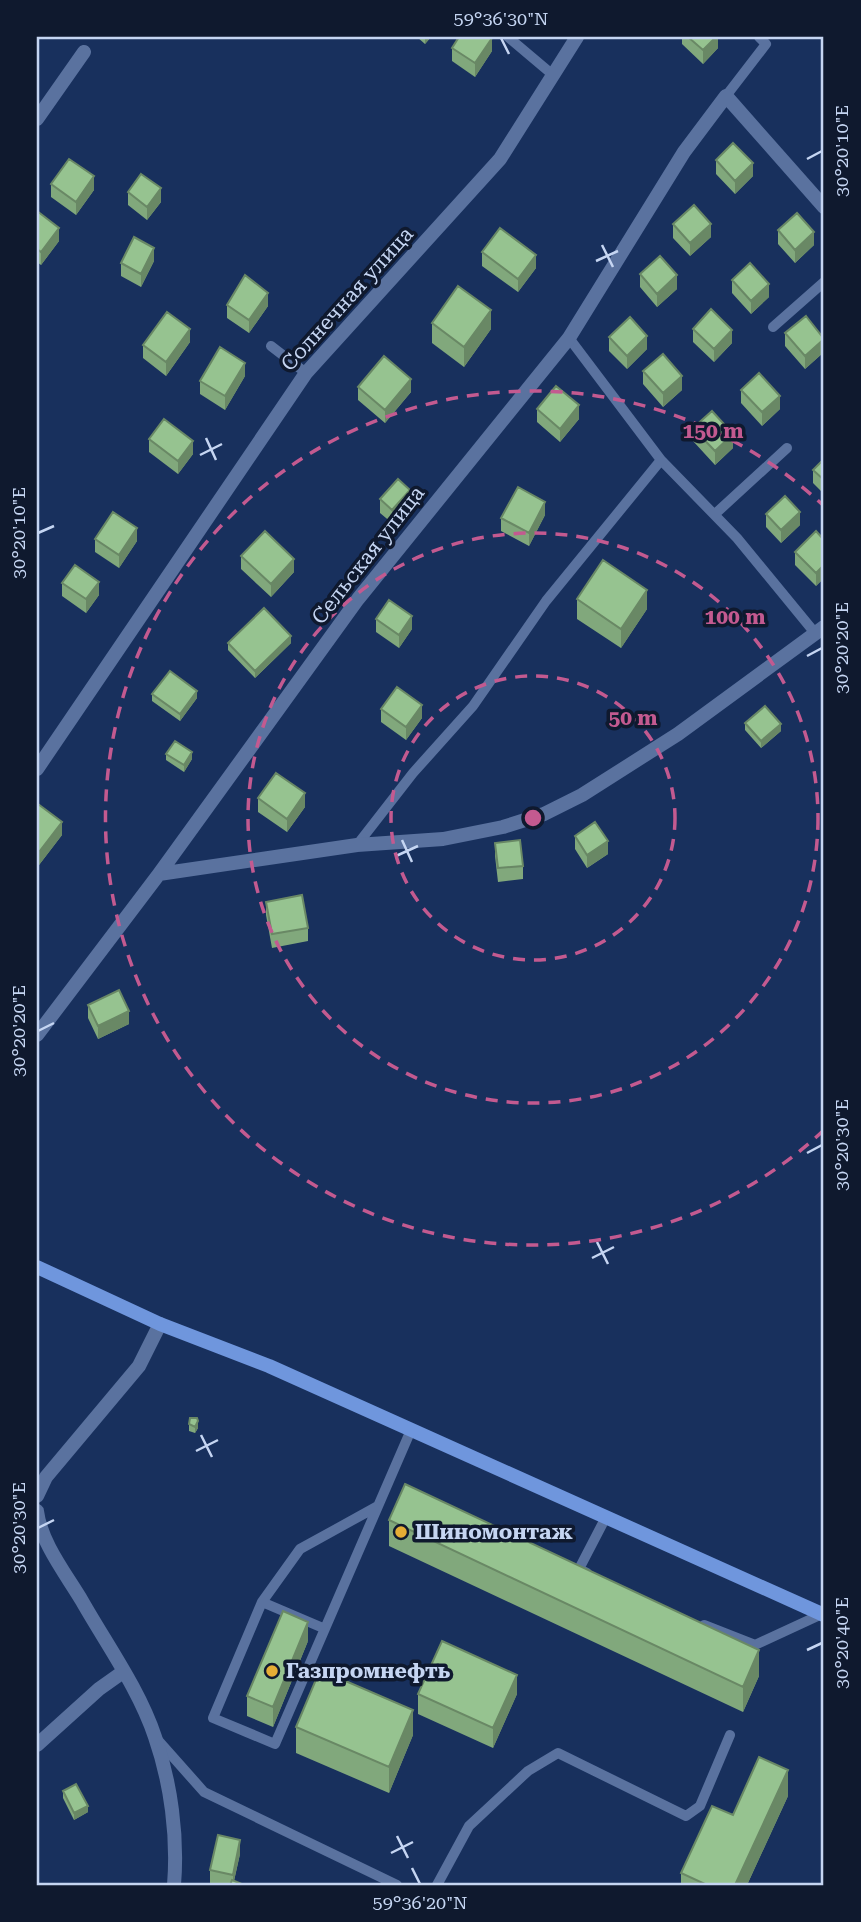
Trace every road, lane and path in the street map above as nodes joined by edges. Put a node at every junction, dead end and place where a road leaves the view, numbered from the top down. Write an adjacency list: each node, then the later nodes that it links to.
1 (508, 37): 5 (lane)
2 (577, 37): 5 (street, Солнечная улица)
3 (759, 37): 6 (lane)
4 (84, 52): 7 (street)
5 (553, 75): 13 (street, Солнечная улица)
6 (726, 96): 8 (street); 11 (street, Сельская улица)
7 (37, 119)
8 (824, 207)
9 (824, 282): 10 (lane)
10 (773, 327)
11 (569, 338): 15 (lane); 20 (street, Сельская улица)
12 (271, 346): 13 (lane)
13 (306, 373): 18 (street, Солнечная улица)
14 (787, 448): 16 (lane)
15 (661, 460): 16 (lane); 19 (lane)
16 (715, 514): 17 (lane)
17 (820, 631): 19 (street)
18 (37, 769)
19 (358, 845): 20 (street)
20 (159, 874): 21 (street, Сельская улица)
21 (37, 1035)
22 (37, 1267): 23 (main road)
23 (160, 1324): 24 (main road); 25 (street)
24 (411, 1430): 26 (lane); 28 (main road)
25 (37, 1496)
26 (378, 1507): 30 (lane); 33 (lane)
27 (37, 1511): 34 (street)
28 (606, 1517): 29 (lane); 31 (main road)
29 (600, 1579)
30 (262, 1602): 33 (lane); 33 (lane)
31 (823, 1614): 32 (lane)
32 (692, 1620)
33 (324, 1628)
34 (123, 1672): 36 (street); 37 (street)
35 (730, 1735): 40 (lane)
36 (155, 1737): 38 (street); 39 (lane)
37 (37, 1745)
38 (174, 1885)
39 (397, 1885)
40 (437, 1885)

